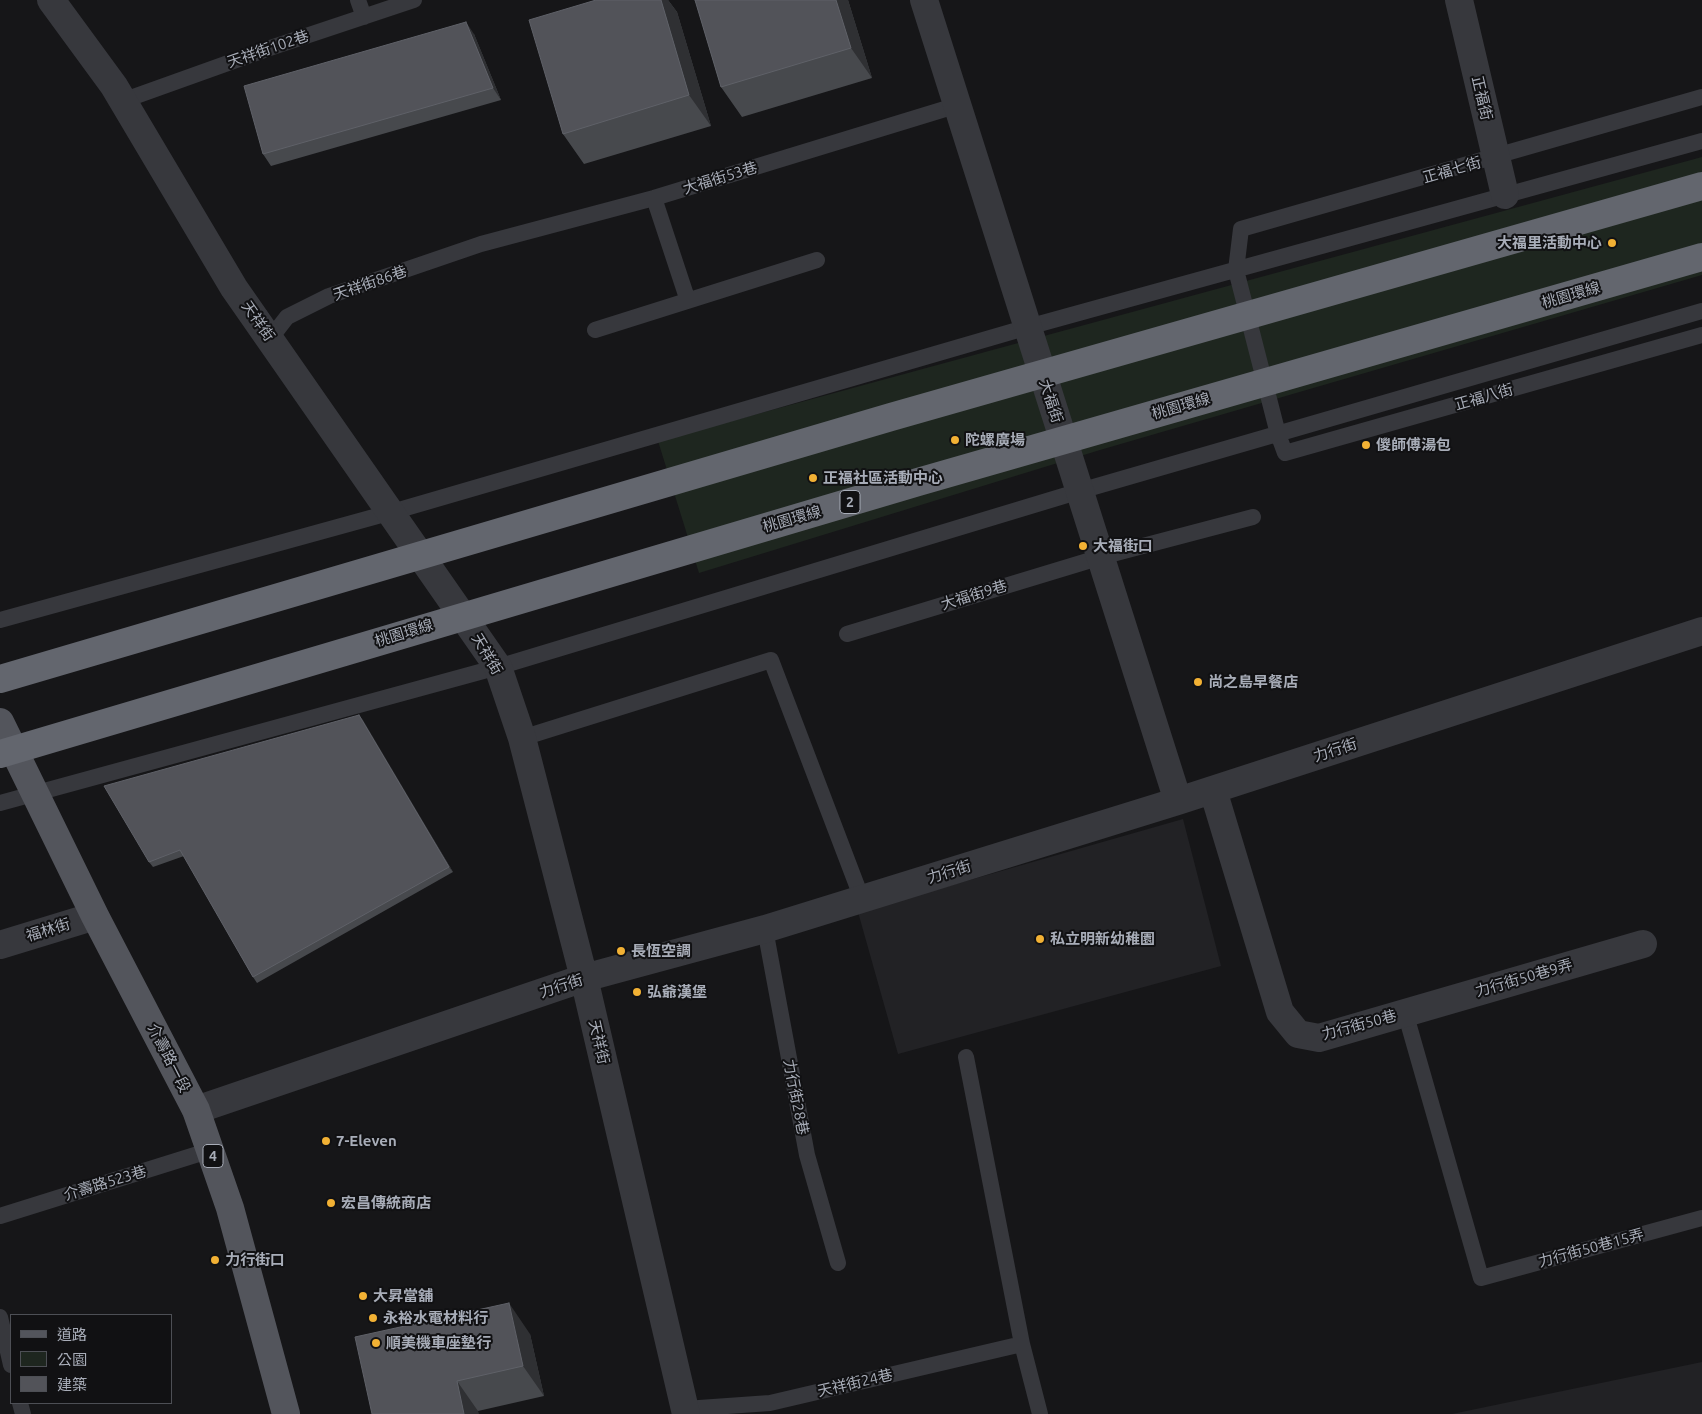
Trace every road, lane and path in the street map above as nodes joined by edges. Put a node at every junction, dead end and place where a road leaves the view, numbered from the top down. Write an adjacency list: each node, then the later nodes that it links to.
1 (51, 0): 8 (street, 天祥街)
2 (358, 0): 6 (lane)
3 (414, 0): 6 (lane, 天祥街102巷)
4 (924, 0): 9 (street, 大福街)
5 (1459, 0): 11 (street, 正福街)
6 (364, 17): 8 (lane, 天祥街102巷)
7 (1702, 97): 11 (lane, 正福七街)
8 (122, 101): 24 (street, 天祥街)
9 (958, 105): 14 (lane, 大福街53巷); 21 (street, 大福街)
10 (1702, 141): 13 (lane)
11 (1496, 157): 13 (street, 正福街); 18 (lane, 正福七街)
12 (1702, 186): 34 (highway, bridge)
13 (1505, 196): 18 (lane)
14 (654, 198): 15 (lane, 大福街53巷); 19 (lane)
15 (481, 244): 24 (lane, 天祥街86巷)
16 (1702, 257): 37 (highway, 桃園環線 / 2, bridge)
17 (817, 260): 19 (lane)
18 (1236, 270): 21 (lane); 25 (lane)
19 (688, 301): 22 (lane)
20 (1702, 311): 25 (lane)
21 (1028, 327): 26 (street, 大福街); 27 (lane)
22 (594, 330)
23 (1702, 335): 25 (lane, 正福八街)
24 (270, 339): 27 (street, 天祥街)
25 (1278, 434): 26 (lane)
26 (1080, 491): 29 (street, 大福街); 33 (lane)
27 (392, 512): 30 (lane); 33 (street, 天祥街)
28 (1253, 517): 29 (lane, 大福街9巷)
29 (1100, 557): 32 (lane, 大福街9巷); 40 (street, 大福街)
30 (0, 620)
31 (1702, 631): 38 (street, 力行街)
32 (847, 634)
33 (498, 667): 36 (street, 天祥街); 39 (lane)
34 (0, 679)
35 (0, 722): 39 (main road, 介壽路一段 / 4)
36 (522, 738): 42 (lane); 47 (street, 天祥街)
37 (0, 754)
38 (1213, 790): 40 (street, 力行街); 48 (street, 力行街50巷)
39 (34, 792): 41 (lane); 43 (main road, 介壽路一段 / 4)
40 (1178, 802): 42 (street, 力行街)
41 (0, 803)
42 (862, 899): 44 (street, 力行街)
43 (95, 916): 45 (street, 福林街); 50 (main road, 介壽路一段 / 4)
44 (765, 929): 47 (street, 力行街); 54 (lane, 力行街28巷)
45 (0, 944)
46 (1643, 944): 48 (street, 力行街50巷9弄)
47 (584, 978): 50 (street, 力行街); 59 (street, 天祥街)
48 (1405, 1012): 55 (lane, 力行街50巷)
49 (966, 1057): 57 (lane)
50 (196, 1110): 51 (main road, 介壽路一段 / 4)
51 (211, 1150): 52 (lane, 介壽路523巷); 60 (main road, 介壽路一段 / 4)
52 (0, 1216)
53 (1702, 1218): 55 (lane, 力行街50巷15弄)
54 (838, 1263)
55 (1481, 1278)
56 (0, 1317): 58 (lane)
57 (1022, 1344): 59 (lane, 天祥街24巷); 61 (lane)
58 (10, 1361)
59 (685, 1411)
60 (286, 1414)
61 (1040, 1414)

